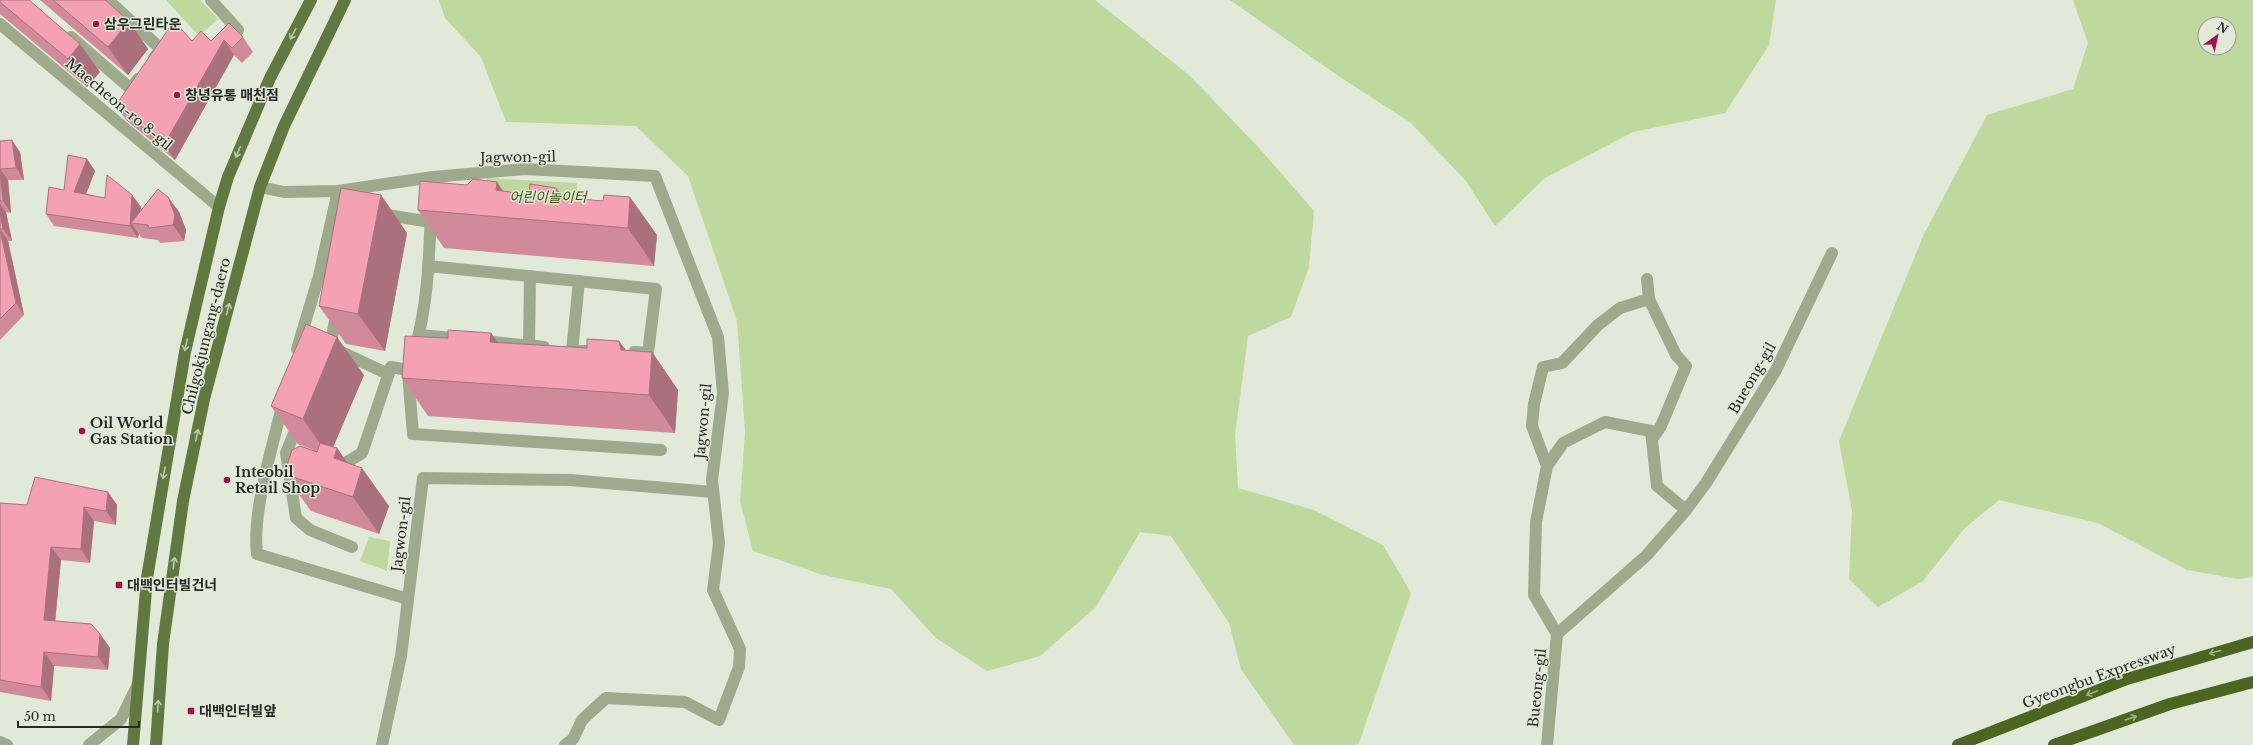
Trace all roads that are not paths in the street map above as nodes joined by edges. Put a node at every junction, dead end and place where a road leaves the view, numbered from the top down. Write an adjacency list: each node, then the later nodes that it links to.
1 (108, 0): 8 (street)
2 (211, 0): 7 (street)
3 (311, 0): 13 (main road, Chilgokjungang-daero, one-way to 13)
4 (345, 0): 11 (main road, Chilgokjungang-daero)
5 (0, 24): 9 (street, Maecheon-ro 8-gil)
6 (62, 30): 8 (street)
7 (238, 30)
8 (131, 89): 9 (street)
9 (112, 117): 13 (street, Maecheon-ro 8-gil)
10 (433, 176): 12 (street, Jagwon-gil); 15 (street); 39 (street, Jagwon-gil)
11 (260, 187): 12 (street, Jagwon-gil); 53 (main road, Chilgokjungang-daero, one-way to 11)
12 (338, 190): 29 (street)
13 (219, 207): 48 (main road, Chilgokjungang-daero, one-way to 48)
14 (372, 213): 15 (street)
15 (431, 222): 17 (street)
16 (1832, 253): 41 (street, Bueong-gil)
17 (428, 266): 18 (street); 23 (street)
18 (530, 276): 20 (street); 24 (street)
19 (1647, 280): 21 (street)
20 (578, 281): 26 (street); 28 (street)
21 (1649, 299): 35 (street); 37 (street)
22 (339, 302): 25 (street)
23 (419, 335): 24 (street); 31 (street)
24 (529, 345): 26 (street)
25 (330, 347): 30 (street); 32 (street)
26 (572, 351): 27 (street)
27 (595, 351)
28 (625, 352)
29 (294, 358)
30 (324, 361)
31 (408, 370): 32 (street); 36 (street)
32 (388, 374): 38 (street)
33 (286, 388): 44 (street)
34 (304, 411): 42 (street)
35 (1652, 439): 37 (street, Bueong-gil); 41 (street)
36 (661, 450)
37 (1547, 466): 45 (street, Bueong-gil)
38 (322, 477)
39 (713, 492): 44 (street, Jagwon-gil); 55 (street)
40 (304, 498): 42 (street)
41 (1686, 510): 45 (street, Bueong-gil)
42 (296, 518): 43 (street)
43 (352, 547)
44 (408, 598): 54 (street, Jagwon-gil)
45 (1557, 634): 56 (street, Bueong-gil)
46 (2253, 642): 57 (highway, Gyeongbu Expressway, one-way to 57)
47 (2253, 682): 58 (highway, one-way to 47)
48 (138, 683): 51 (street); 52 (main road, Chilgokjungang-daero)
49 (0, 742): 50 (street)
50 (7, 745)
51 (89, 745)
52 (133, 745)
53 (156, 745)
54 (382, 745)
55 (565, 745)
56 (1546, 745)
57 (1958, 745)
58 (2054, 745)

